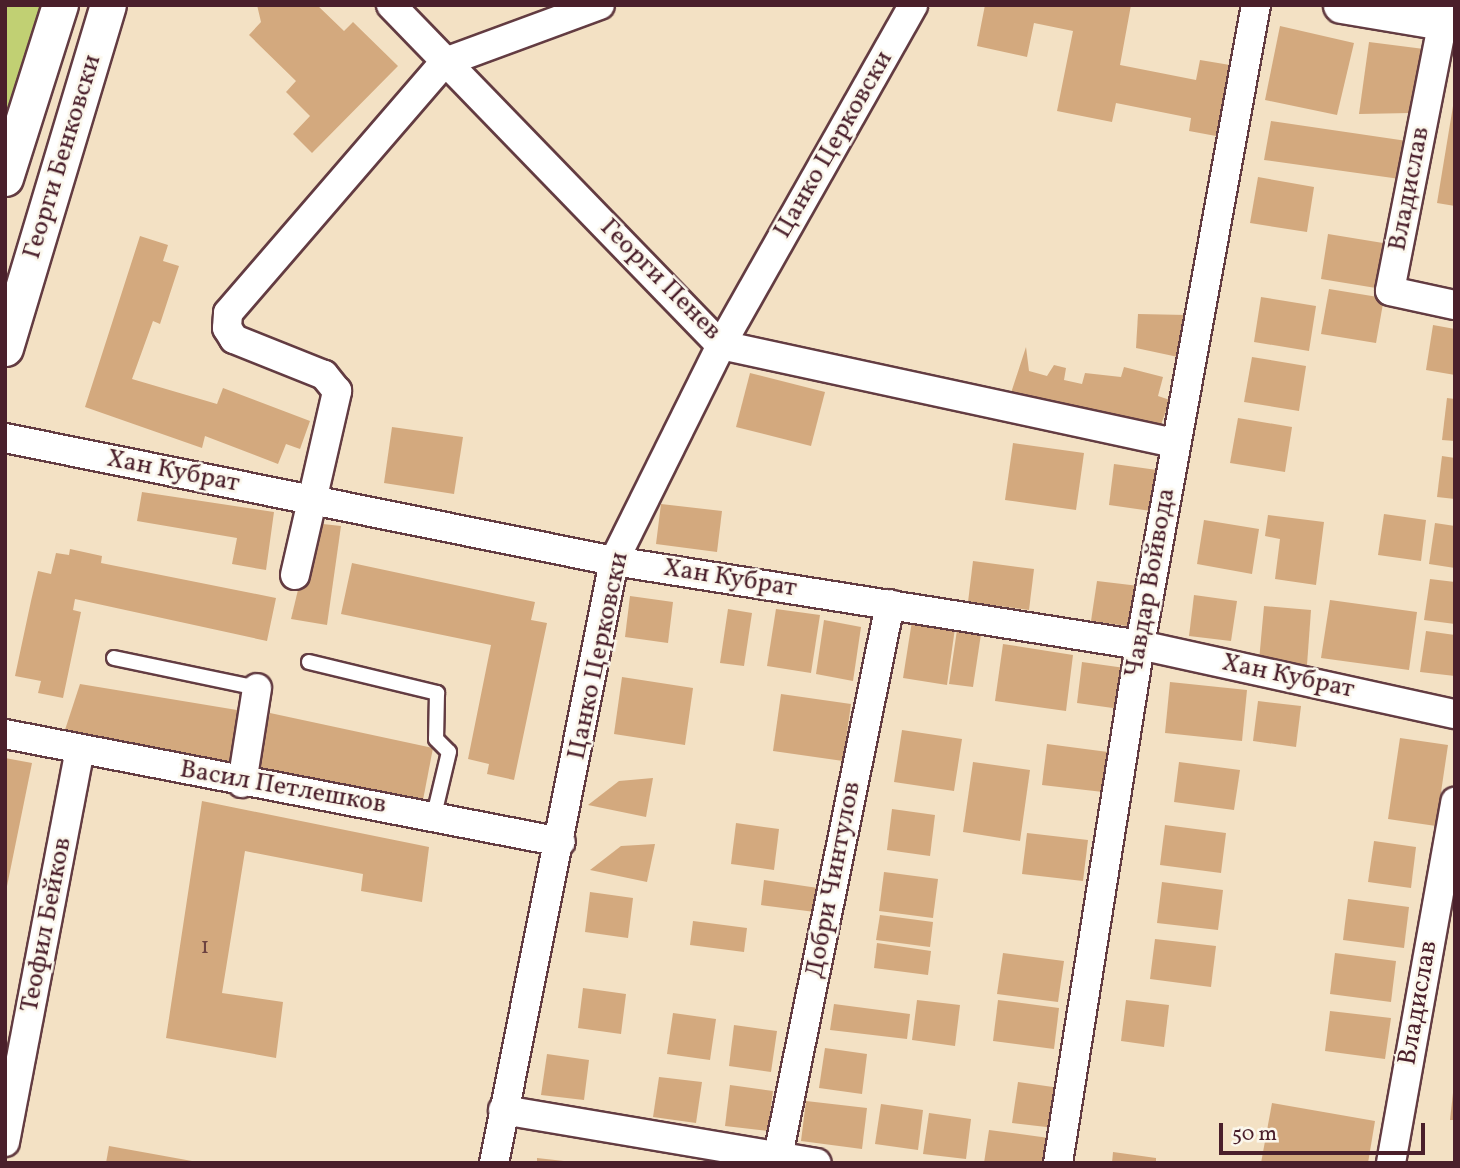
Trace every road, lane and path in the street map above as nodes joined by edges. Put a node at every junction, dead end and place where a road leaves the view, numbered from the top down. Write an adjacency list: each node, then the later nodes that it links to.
1 (60, 5): 10 (street, Георги Бенковски)
2 (108, 5): 13 (street, Георги Бенковски)
3 (391, 5): 9 (street, Георги Пенев)
4 (600, 5): 9 (street)
5 (913, 5): 12 (street, Цанко Церковски)
6 (1256, 5): 15 (street, Чавдар Войвода)
7 (1341, 5): 8 (street)
8 (1448, 17): 11 (street, Владислав)
9 (445, 62): 12 (street, Георги Пенев); 16 (street)
10 (5, 178)
11 (1455, 305)
12 (721, 345): 15 (street, Георги Пенев); 17 (street, Цанко Церковски)
13 (5, 348)
14 (5, 438): 16 (street, Хан Кубрат)
15 (1175, 443): 20 (street, Чавдар Войвода)
16 (313, 499): 17 (street, Хан Кубрат); 18 (street)
17 (614, 561): 19 (street, Хан Кубрат); 30 (street, Цанко Церковски)
18 (295, 575)
19 (890, 604): 20 (street, Хан Кубрат); 33 (street, Добри Чинтулов)
20 (1140, 645): 24 (street, Хан Кубрат); 36 (street, Чавдар Войвода)
21 (114, 657): 23 (lane)
22 (309, 662): 29 (lane)
23 (257, 688): 27 (street)
24 (1455, 713)
25 (5, 734): 26 (street, Васил Петлешков)
26 (80, 748): 27 (street, Васил Петлешков); 32 (street, Теофил Бейков)
27 (242, 783): 29 (street, Васил Петлешков)
28 (1455, 802): 37 (street, Владислав)
29 (434, 815): 30 (street, Васил Петлешков)
30 (561, 842): 31 (street, Цанко Церковски)
31 (503, 1110): 33 (street); 34 (street, Цанко Церковски)
32 (5, 1142)
33 (778, 1156): 35 (street)
34 (494, 1163)
35 (817, 1163)
36 (1058, 1163)
37 (1391, 1163)

